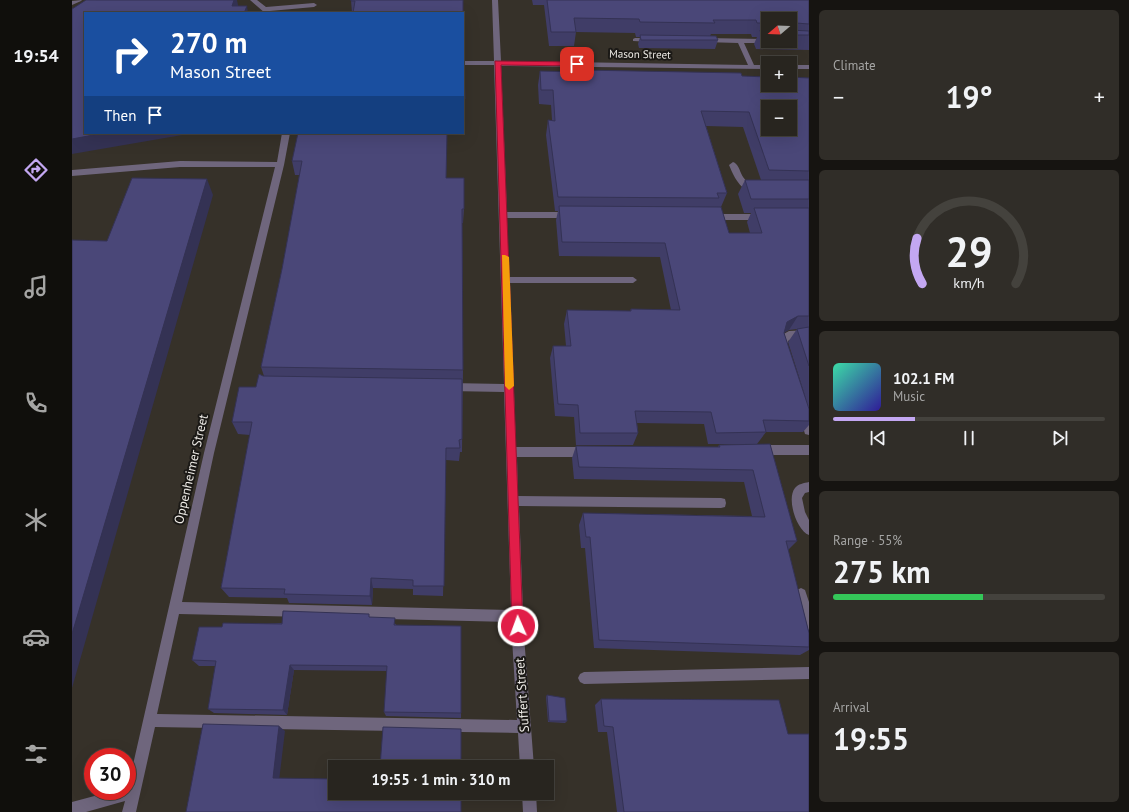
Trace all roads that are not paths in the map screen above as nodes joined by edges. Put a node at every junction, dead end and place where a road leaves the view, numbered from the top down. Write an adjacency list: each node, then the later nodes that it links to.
1 (79, 0): 5 (street)
2 (253, 0): 6 (street)
3 (495, 0): 14 (street, Suffert Street)
4 (314, 2): 6 (street); 7 (street)
5 (72, 3)
6 (268, 11)
7 (312, 12)
8 (635, 40): 9 (street)
9 (658, 40)
10 (695, 40): 11 (street)
11 (740, 40): 12 (street); 15 (street)
12 (761, 41)
13 (464, 62): 14 (street, Mason Street)
14 (498, 63): 15 (street, Mason Street); 24 (street, Suffert Street)
15 (752, 66): 16 (street, Mason Street)
16 (761, 67)
17 (797, 67): 18 (street)
18 (809, 67)
19 (286, 134): 20 (street, Oppenheimer Street)
20 (280, 165): 22 (street); 45 (street, Oppenheimer Street)
21 (734, 165): 23 (street)
22 (72, 173)
23 (765, 190)
24 (503, 215): 25 (street); 28 (street, Suffert Street)
25 (582, 215)
26 (699, 217): 27 (street)
27 (770, 217)
28 (506, 280): 29 (street); 33 (street, Suffert Street)
29 (633, 280)
30 (809, 334): 31 (street)
31 (786, 360)
32 (439, 387): 33 (street)
33 (509, 388): 38 (street, Suffert Street)
34 (800, 402): 35 (street)
35 (809, 431)
36 (746, 450): 37 (street)
37 (809, 450)
38 (512, 452): 39 (street); 41 (street, Suffert Street)
39 (598, 452)
40 (809, 487): 43 (street)
41 (514, 501): 42 (street); 46 (street, Suffert Street)
42 (720, 503)
43 (809, 530)
44 (801, 594): 47 (street)
45 (174, 608): 46 (street); 50 (street, Oppenheimer Street)
46 (518, 616): 51 (street, Suffert Street)
47 (809, 624)
48 (809, 673): 49 (street)
49 (584, 678)
50 (150, 720): 51 (street); 53 (street, Oppenheimer Street)
51 (524, 727): 52 (street, Suffert Street)
52 (526, 760)
53 (136, 783)
54 (105, 800): 57 (street)
55 (132, 800): 58 (street, Oppenheimer Street)
56 (529, 800): 59 (street)
57 (72, 809)
58 (129, 812)
59 (530, 812)

